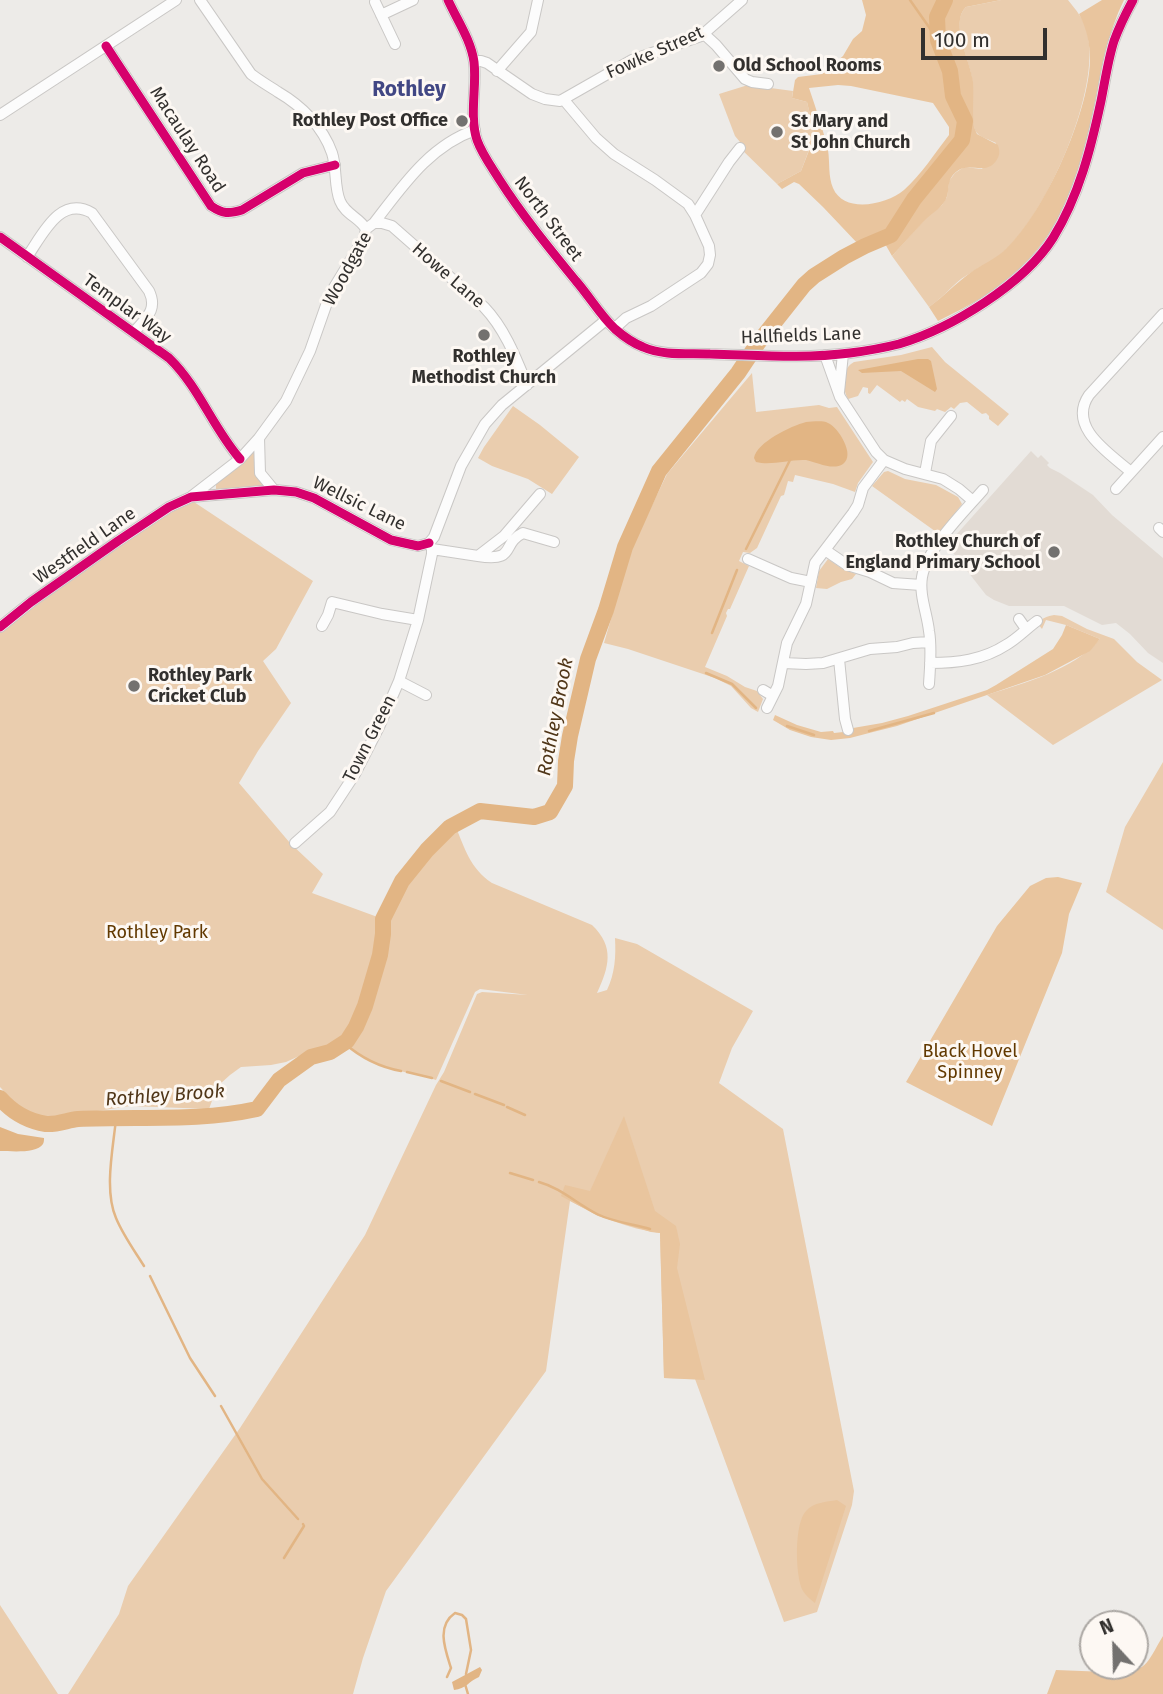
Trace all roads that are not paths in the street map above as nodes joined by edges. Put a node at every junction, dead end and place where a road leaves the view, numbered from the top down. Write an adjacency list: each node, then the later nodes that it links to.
1 (176, 0): 12 (street)
2 (200, 0): 20 (street)
3 (413, 0): 9 (street)
4 (448, 0): 13 (street)
5 (538, 0): 14 (street)
6 (742, 0): 10 (street, Fowke Street)
7 (1133, 0): 29 (street, Hallfields Lane)
8 (375, 2): 9 (street)
9 (381, 15): 11 (street)
10 (705, 34): 15 (street); 16 (street, Fowke Street)
11 (395, 44)
12 (106, 46): 17 (street); 20 (street, Macaulay Road)
13 (474, 61): 14 (street); 18 (street)
14 (497, 71): 16 (street)
15 (768, 85)
16 (564, 100): 21 (street)
17 (0, 114)
18 (475, 130): 22 (street, Woodgate); 26 (street, North Street)
19 (740, 148): 21 (street)
20 (335, 165): 22 (street)
21 (695, 215): 27 (street)
22 (370, 226): 31 (street, Howe Lane); 35 (street, Woodgate)
23 (0, 237): 24 (street, Templar Way)
24 (27, 257): 28 (street, Templar Way); 28 (street)
25 (1163, 314): 38 (street)
26 (607, 320): 27 (street, Hallfields Lane); 31 (street, Town Green)
27 (615, 328): 30 (street, Hallfields Lane)
28 (134, 332): 36 (street, Templar Way)
29 (843, 354): 30 (street, Hallfields Lane); 32 (street)
30 (825, 355): 32 (street)
31 (527, 385): 47 (street, Town Green)
32 (839, 395): 37 (street)
33 (944, 418): 39 (street)
34 (1163, 437): 38 (street)
35 (259, 438): 36 (street, Woodgate); 41 (street)
36 (240, 459): 44 (street, Woodgate)
37 (884, 460): 39 (street); 48 (street)
38 (1130, 472): 40 (street)
39 (925, 473): 45 (street)
40 (1116, 489)
41 (274, 490): 44 (street, Wellsic Lane); 47 (street, Wellsic Lane)
42 (983, 490): 45 (street)
43 (540, 494): 49 (street)
44 (191, 497): 57 (street, Westfield Lane)
45 (973, 501): 52 (street)
46 (551, 538): 49 (street)
47 (430, 546): 49 (street, Wellsic Lane); 54 (street, Town Green)
48 (825, 550): 51 (street); 52 (street)
49 (478, 556)
50 (753, 558): 51 (street)
51 (811, 582): 61 (street)
52 (921, 585): 59 (street)
53 (1019, 619): 58 (street)
54 (418, 620): 56 (street); 63 (street, Town Green)
55 (1037, 621): 58 (street)
56 (322, 626)
57 (0, 627)
58 (1026, 629): 62 (street)
59 (930, 642): 60 (street); 62 (street)
60 (839, 659): 61 (street); 69 (street)
61 (783, 663): 67 (street)
62 (930, 663): 64 (street)
63 (398, 681): 66 (street); 70 (street, Town Green)
64 (929, 684)
65 (763, 690): 67 (street)
66 (426, 695)
67 (773, 696): 68 (street)
68 (766, 708)
69 (843, 723)
70 (295, 843)

